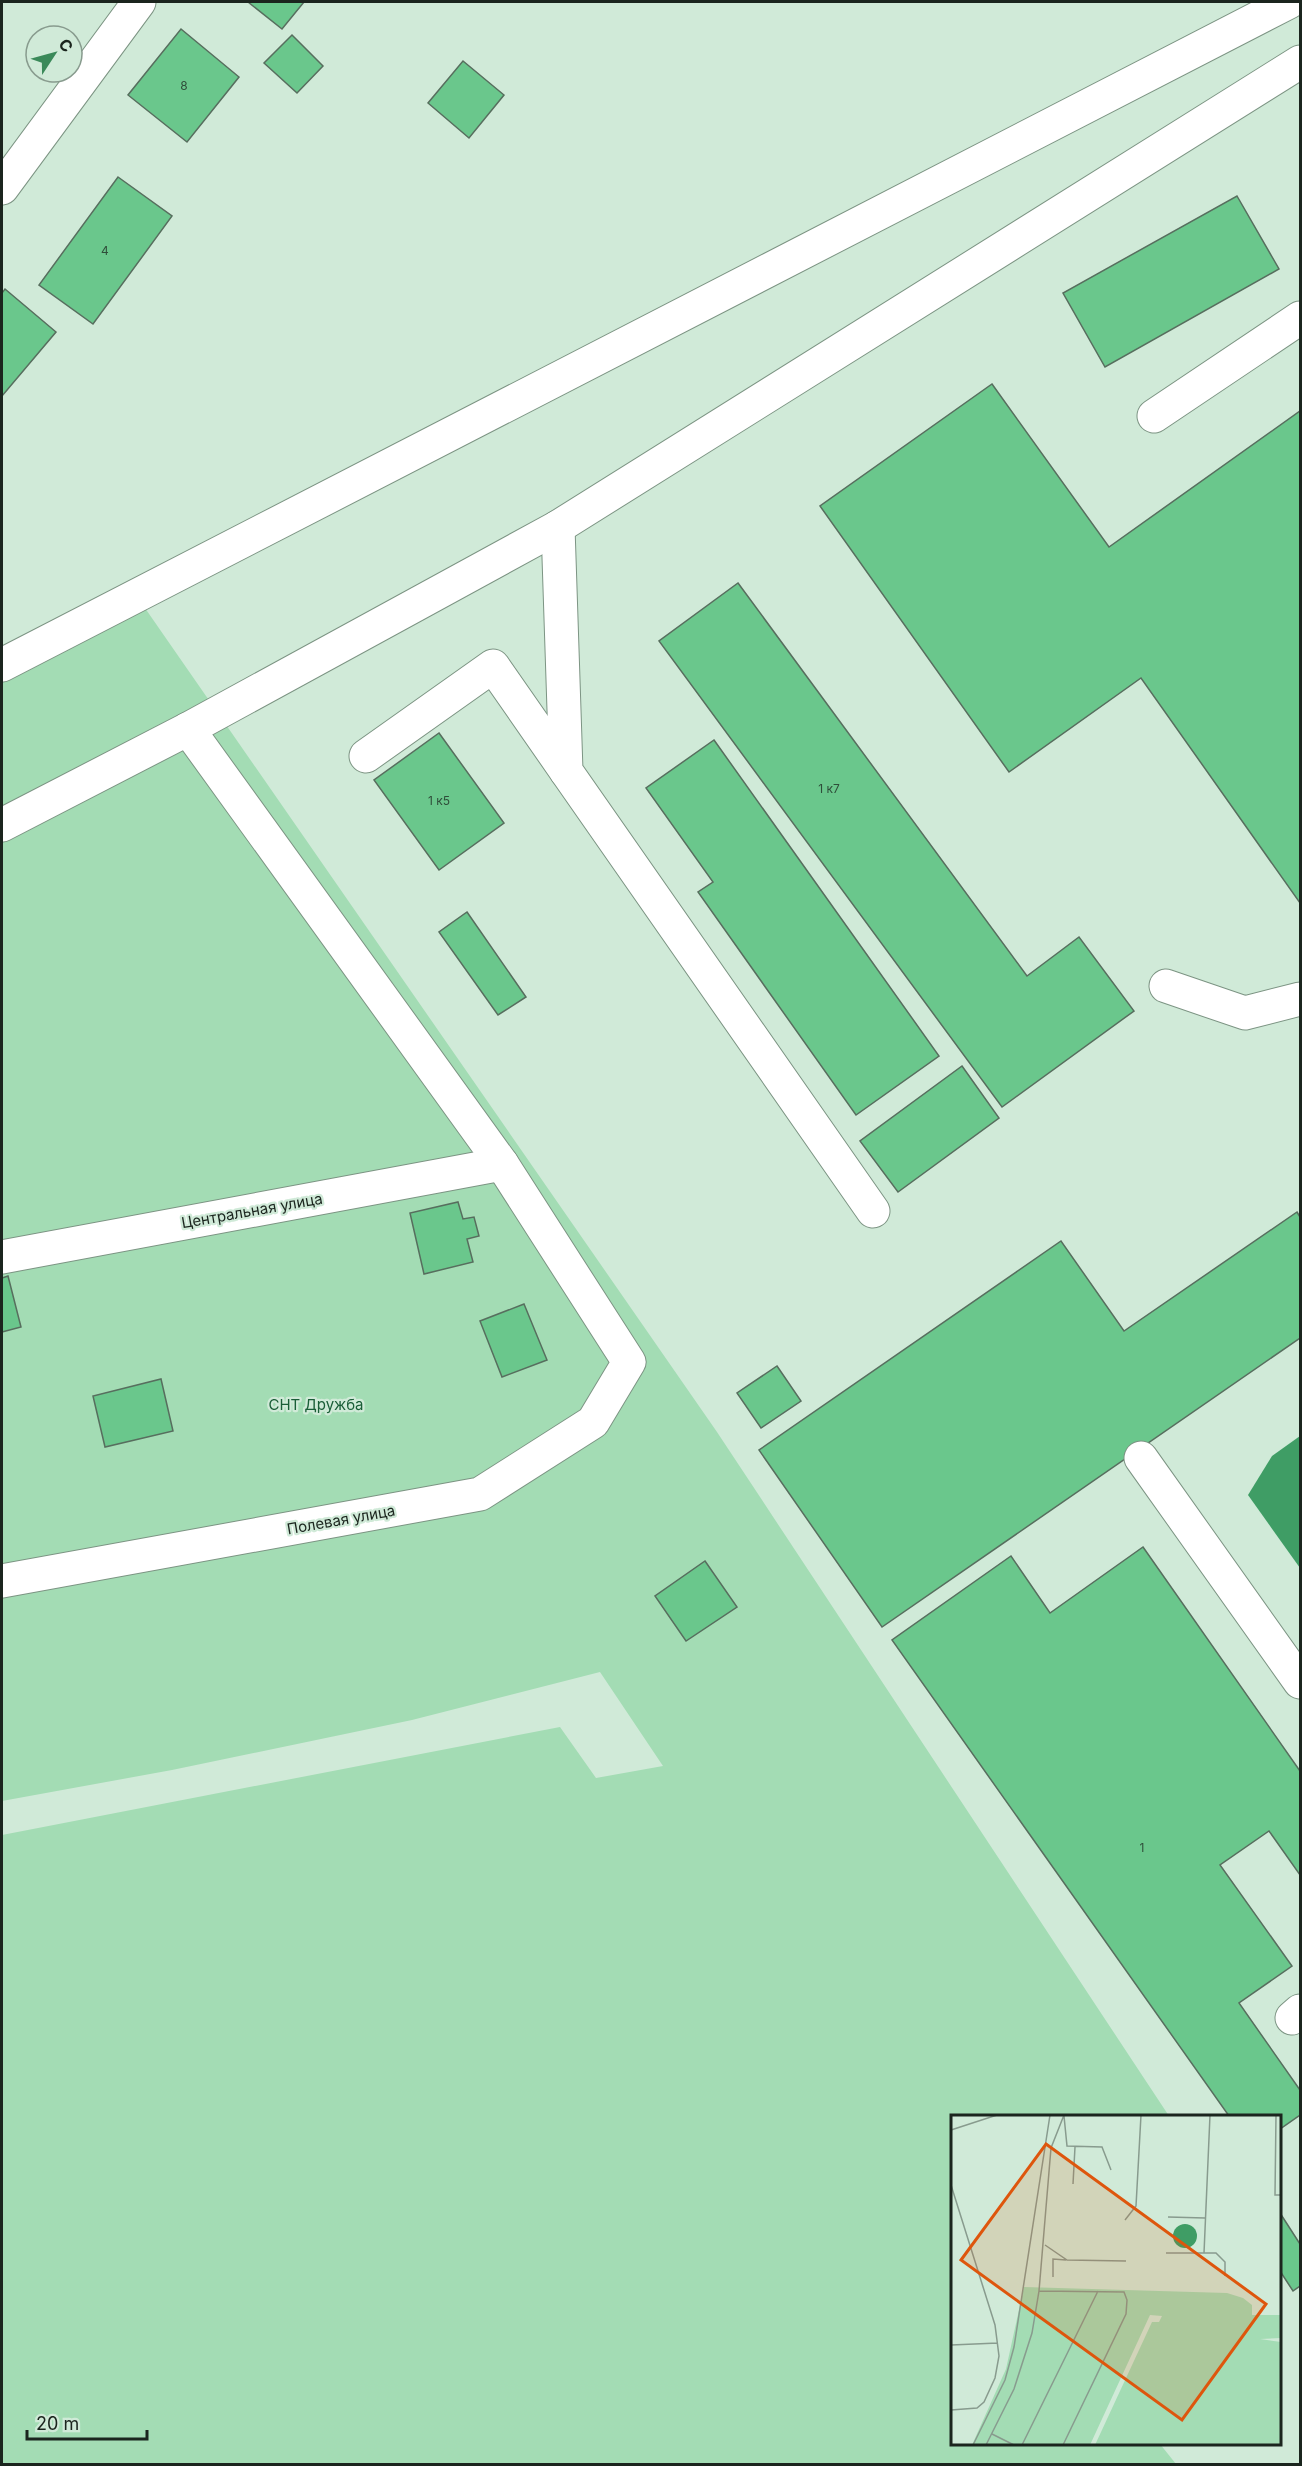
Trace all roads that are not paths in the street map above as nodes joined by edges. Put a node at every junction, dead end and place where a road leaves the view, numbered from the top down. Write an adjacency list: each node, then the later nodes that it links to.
1 (139, 2): 4 (street)
2 (1289, 2): 8 (street)
3 (1300, 62): 7 (street)
4 (2, 188)
5 (1300, 318): 6 (street)
6 (1154, 416)
7 (558, 527): 9 (street); 11 (street)
8 (2, 665)
9 (188, 729): 12 (street); 15 (street)
10 (366, 756): 11 (street)
11 (566, 771): 16 (street)
12 (2, 825)
13 (1166, 986): 14 (street)
14 (1300, 999)
15 (502, 1164): 17 (street, Центральная улица); 19 (street, Полевая улица)
16 (873, 1211)
17 (2, 1257)
18 (1141, 1458): 20 (street)
19 (2, 1581)
20 (1300, 1682)

